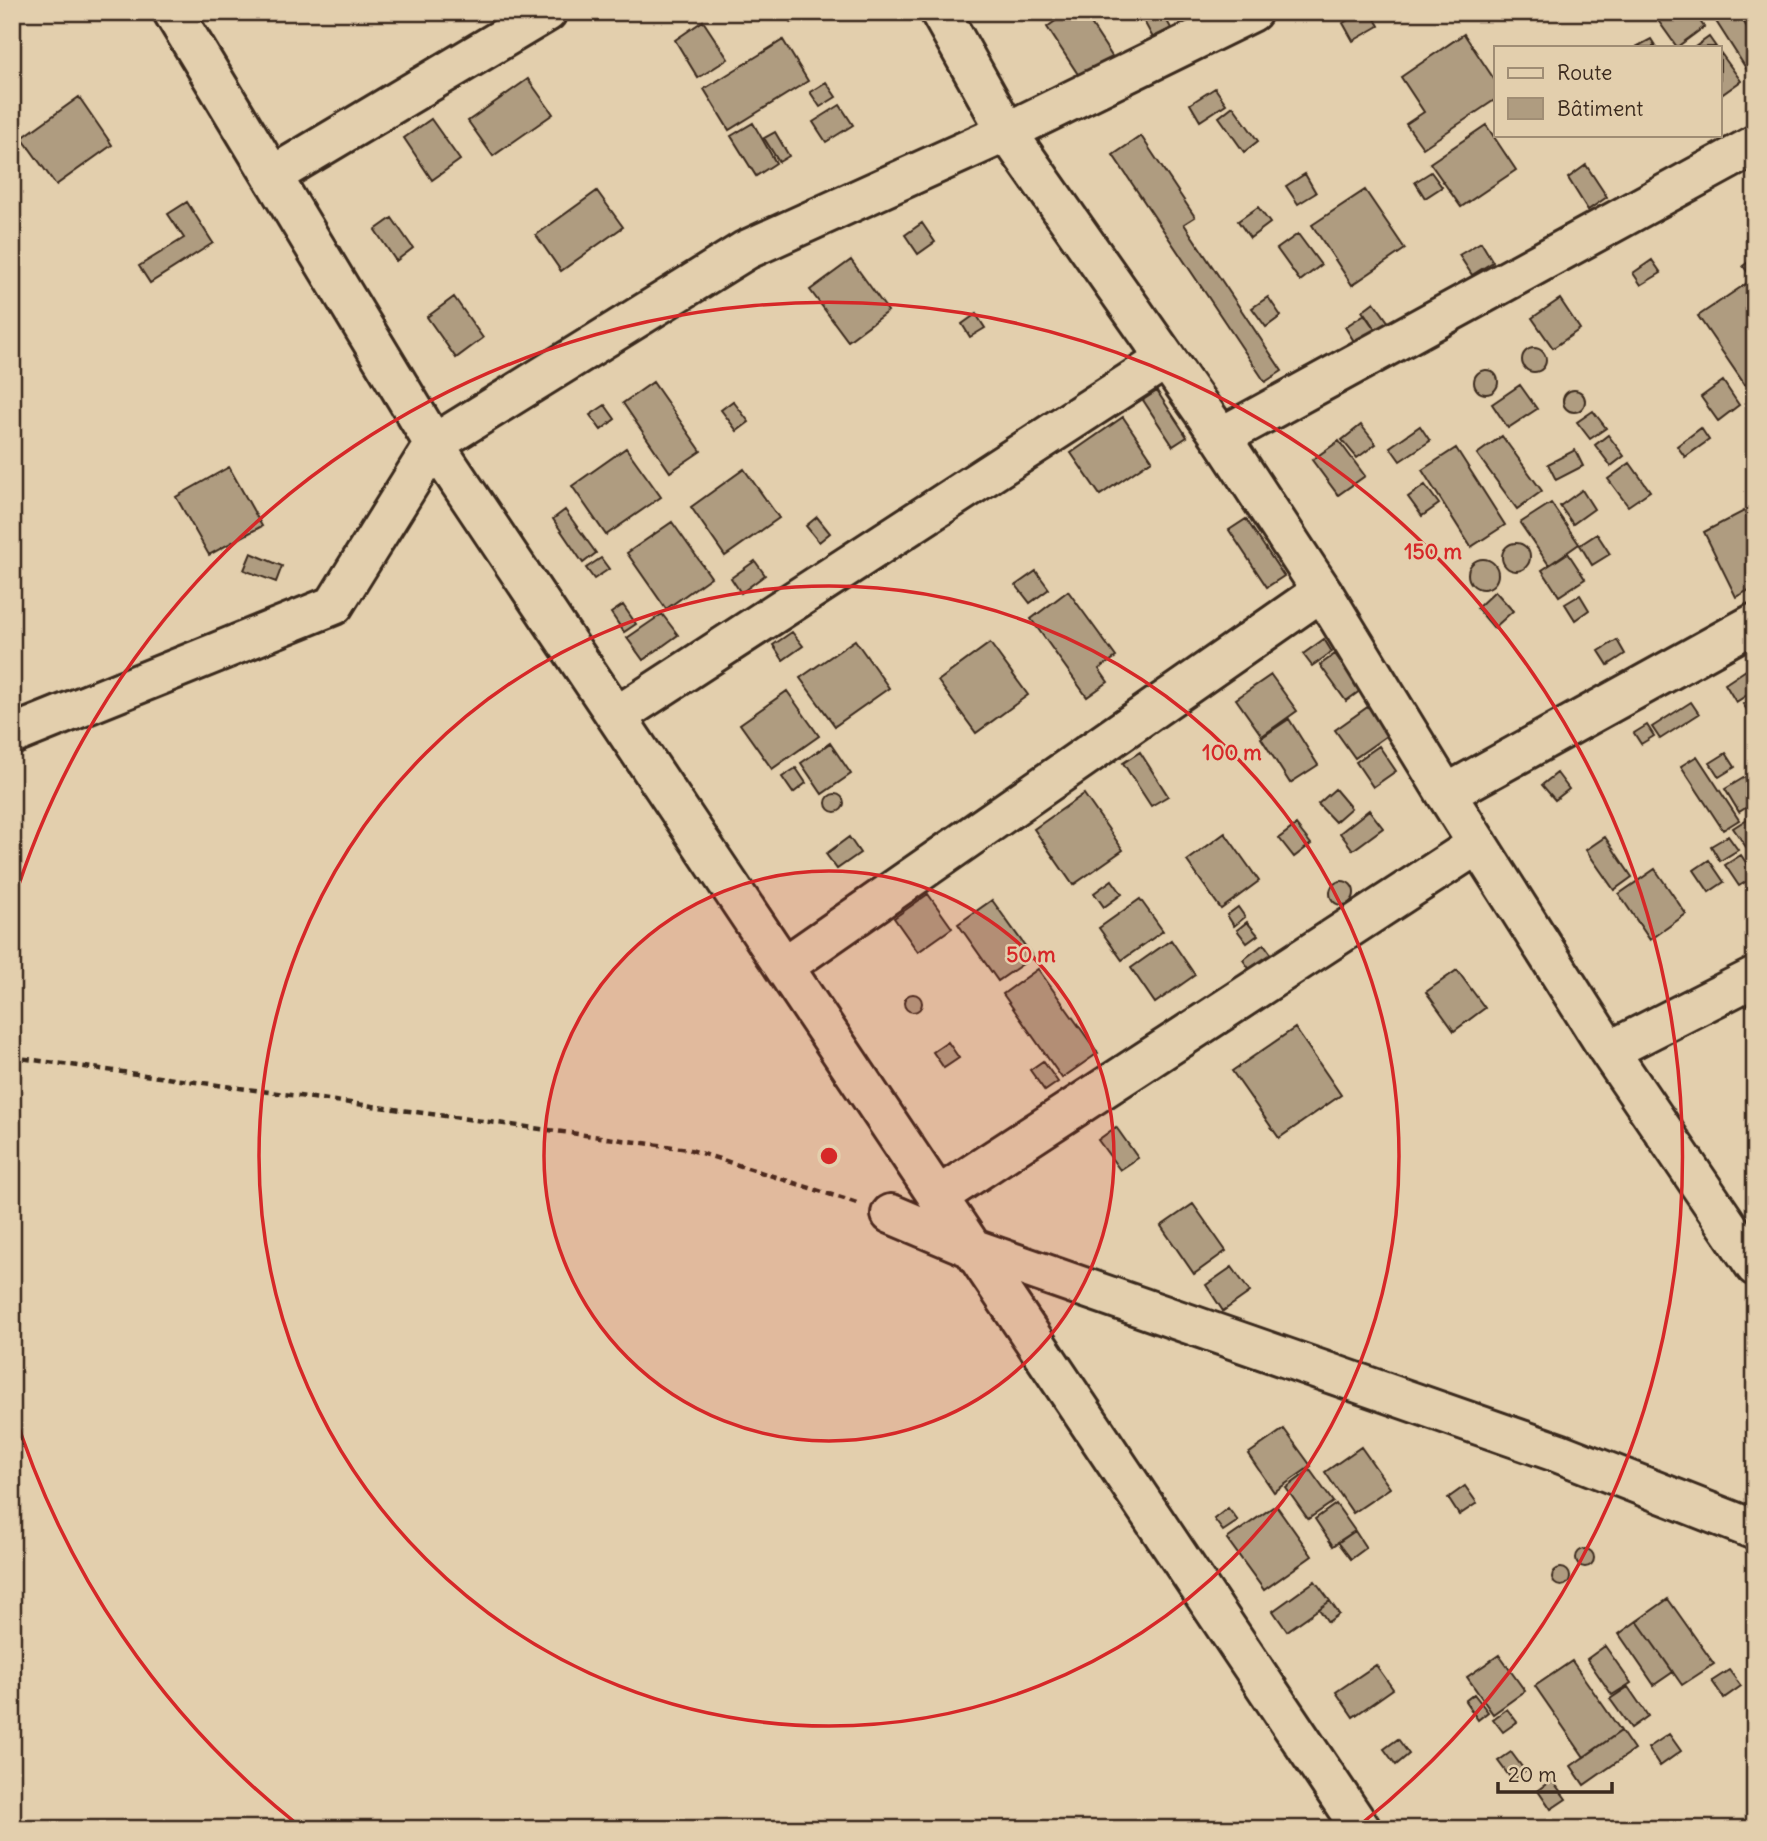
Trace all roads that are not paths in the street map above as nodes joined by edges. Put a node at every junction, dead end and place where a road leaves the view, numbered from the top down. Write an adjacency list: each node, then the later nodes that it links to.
1 (173, 12): 7 (street)
2 (547, 12): 7 (street)
3 (940, 12): 5 (street)
4 (1252, 12): 5 (street)
5 (1007, 132): 8 (street); 10 (street)
6 (1755, 145): 9 (street)
7 (272, 176): 10 (street)
8 (1166, 359): 9 (street); 13 (street)
9 (1221, 437): 11 (street)
10 (434, 444): 13 (street); 14 (street)
11 (1322, 591): 15 (street); 17 (street)
12 (1755, 623): 15 (street)
13 (617, 716): 17 (street)
14 (12, 735)
15 (1446, 794): 16 (street)
16 (1478, 844): 19 (street); 20 (street)
17 (785, 966): 20 (street)
18 (1755, 976): 19 (street)
19 (1609, 1051): 23 (street)
20 (939, 1196): 22 (street)
21 (891, 1214): 22 (street)
22 (974, 1249): 24 (street); 25 (street)
23 (1755, 1266)
24 (1755, 1530)
25 (1361, 1829)

